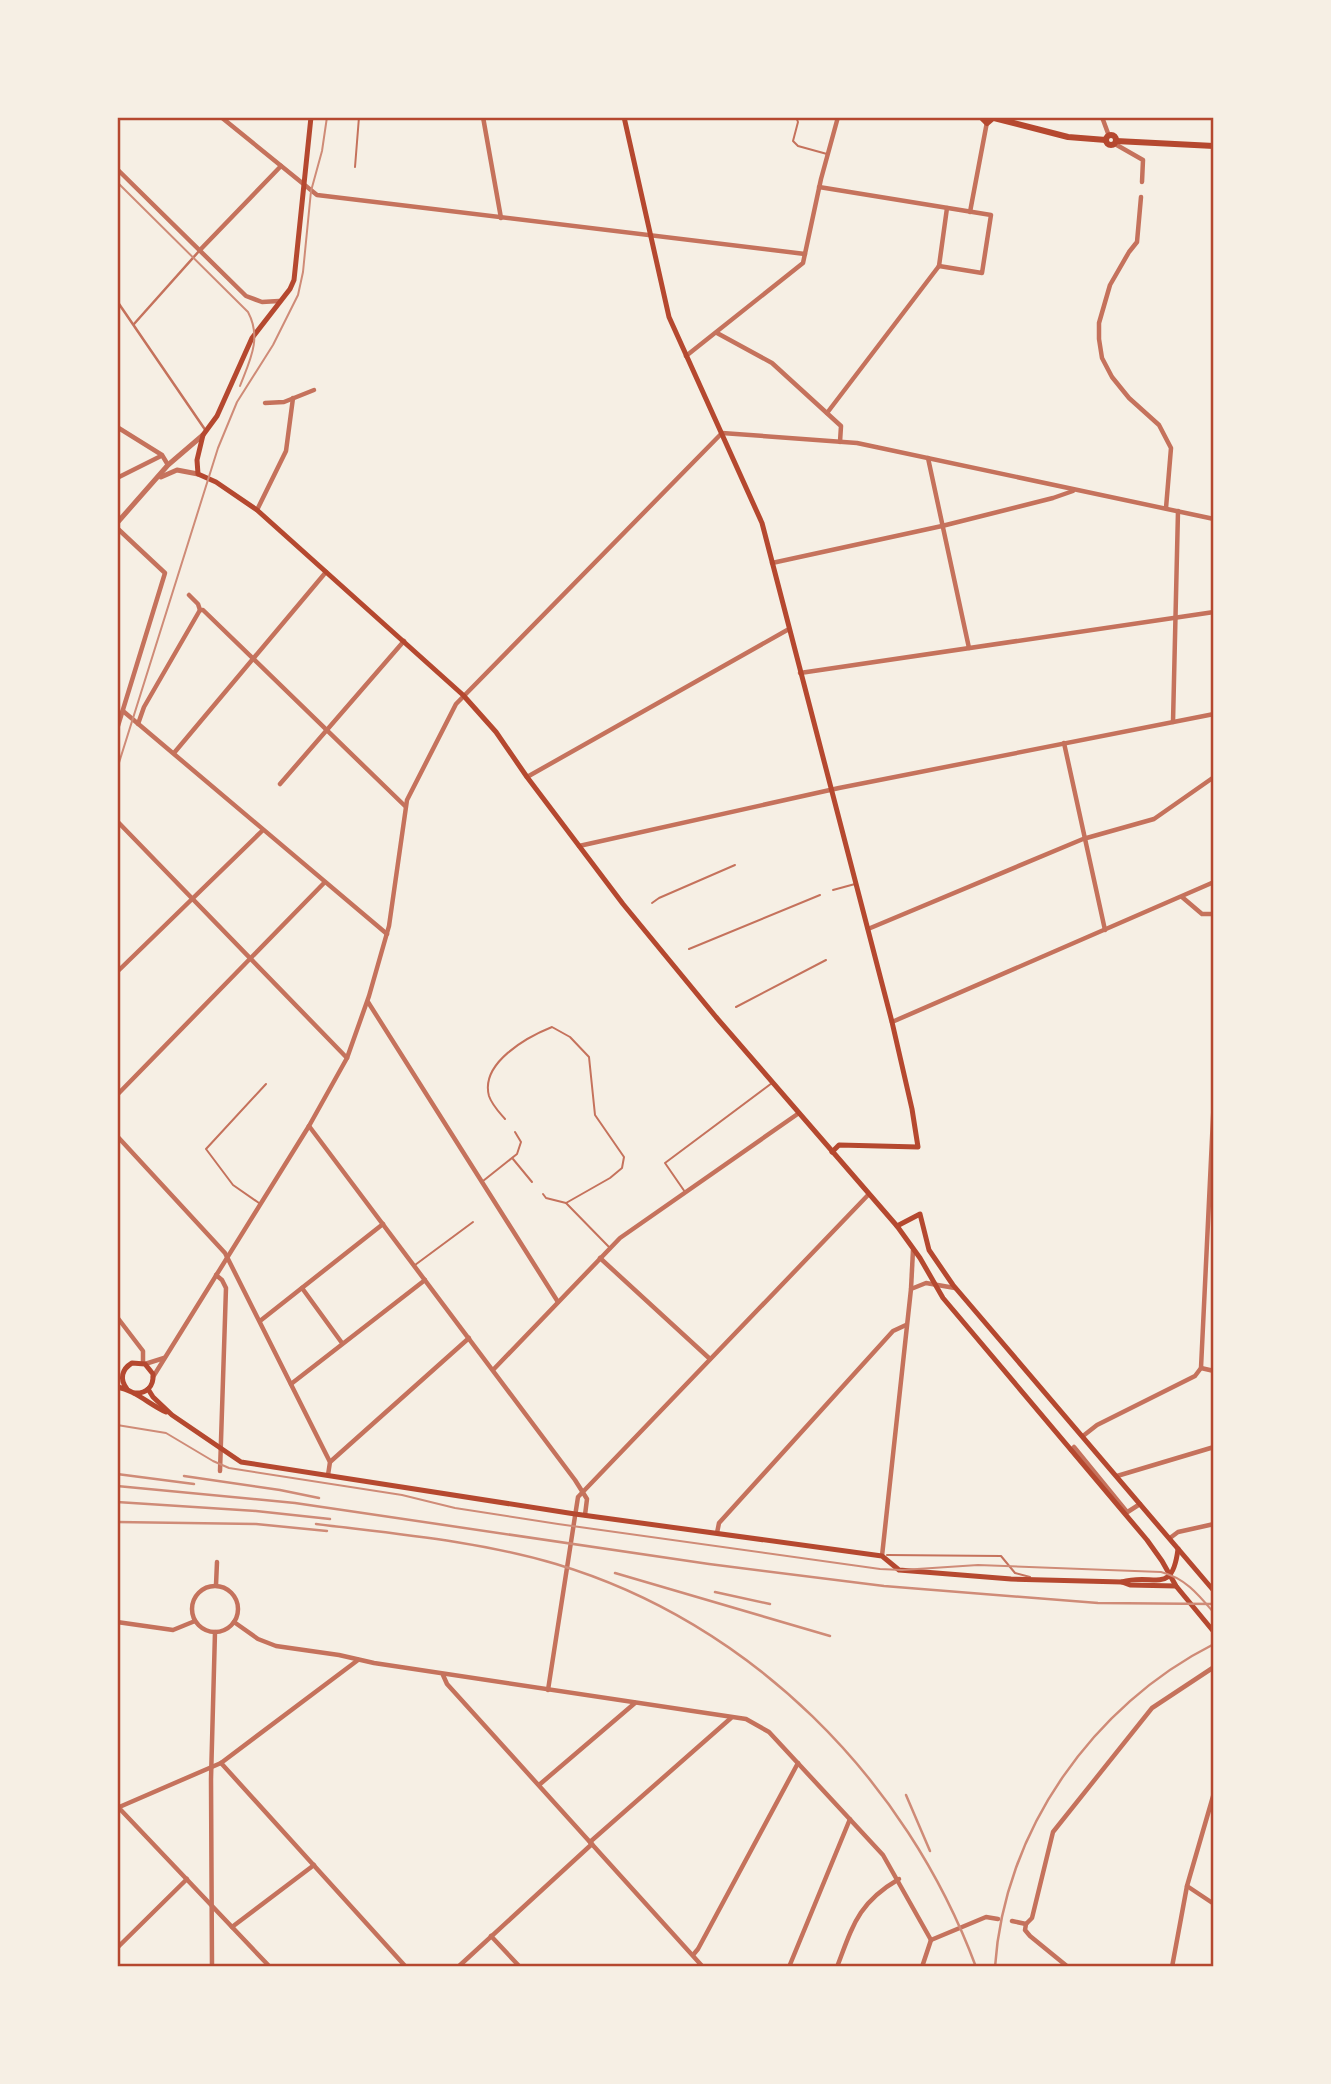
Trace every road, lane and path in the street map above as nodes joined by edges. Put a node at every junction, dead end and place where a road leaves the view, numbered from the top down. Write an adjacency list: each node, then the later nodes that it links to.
1 (221, 117): 15 (street)
2 (311, 117): 19 (main road)
3 (359, 117): 16 (lane)
4 (482, 117): 24 (street)
5 (624, 117): 25 (main road)
6 (796, 117): 14 (lane)
7 (838, 117): 14 (street)
8 (1102, 117): 11 (street)
9 (994, 118): 10 (main road); 11 (main road)
10 (984, 120): 23 (street)
11 (1107, 138): 12 (main road)
12 (1116, 143): 13 (main road); 18 (street)
13 (1214, 146)
14 (828, 154): 20 (street)
15 (281, 166): 19 (street); 26 (street)
16 (355, 167)
17 (117, 169): 26 (street)
18 (1142, 183)
19 (304, 185): 24 (street); 30 (main road)
20 (819, 187): 22 (street); 27 (street)
21 (1141, 197): 50 (street)
22 (947, 208): 23 (street); 28 (street)
23 (970, 212): 28 (street)
24 (501, 218): 25 (street)
25 (650, 236): 27 (street); 33 (main road)
26 (200, 250): 30 (street); 31 (street)
27 (805, 254): 32 (street)
28 (939, 266): 37 (street)
29 (117, 301): 31 (street)
30 (279, 301): 39 (main road)
31 (134, 325): 39 (street)
32 (717, 333): 33 (street); 37 (street)
33 (687, 356): 40 (main road)
34 (314, 390): 35 (street)
35 (293, 398): 36 (street); 49 (street)
36 (265, 403)
37 (827, 413): 41 (street)
38 (117, 427): 42 (street)
39 (204, 433): 44 (street); 46 (main road)
40 (722, 433): 41 (street); 56 (main road); 67 (street)
41 (840, 442): 43 (street)
42 (162, 455): 44 (street); 47 (street)
43 (928, 458): 48 (street); 54 (street)
44 (168, 465): 45 (street)
45 (165, 472): 46 (street); 53 (street)
46 (198, 474): 49 (main road)
47 (117, 478)
48 (1079, 490): 50 (street); 54 (street)
49 (254, 508): 57 (main road)
50 (1166, 508): 51 (street)
51 (1178, 511): 52 (street); 61 (street)
52 (1214, 519)
53 (117, 523)
54 (942, 526): 56 (street); 64 (street)
55 (117, 528): 68 (street)
56 (772, 563): 62 (main road)
57 (326, 572): 63 (main road); 65 (street)
58 (189, 595): 59 (street)
59 (200, 610): 65 (street); 71 (street)
60 (1214, 612): 61 (street)
61 (1174, 618): 64 (street); 70 (street)
62 (789, 629): 66 (main road); 76 (street)
63 (404, 641): 67 (main road); 73 (street)
64 (969, 648): 66 (street)
65 (254, 660): 73 (street); 75 (street)
66 (800, 673): 79 (main road)
67 (463, 695): 76 (main road); 80 (street)
68 (123, 711): 71 (street); 72 (street)
69 (1214, 714): 70 (street)
70 (1173, 722): 74 (street)
71 (138, 724): 75 (street)
72 (117, 729)
73 (326, 731): 78 (street); 80 (street)
74 (1064, 743): 79 (street); 83 (street)
75 (174, 753): 82 (street)
76 (527, 777): 84 (main road)
77 (1214, 777): 83 (street)
78 (280, 784)
79 (831, 790): 84 (street); 88 (main road)
80 (406, 807): 97 (street)
81 (117, 821): 92 (street)
82 (263, 830): 87 (street); 92 (street)
83 (1083, 839): 95 (street); 96 (street)
84 (579, 846): 106 (main road)
85 (735, 865): 93 (lane)
86 (1214, 882): 91 (street)
87 (324, 883): 97 (street); 99 (street)
88 (856, 884): 89 (lane); 95 (main road)
89 (833, 890)
90 (820, 895): 98 (lane)
91 (1182, 897): 94 (street); 96 (street)
92 (192, 898): 99 (street); 101 (street)
93 (652, 903)
94 (1214, 914)
95 (868, 929): 104 (main road)
96 (1105, 930): 104 (street)
97 (387, 934): 102 (street)
98 (689, 950)
99 (251, 959): 105 (street); 108 (street)
100 (826, 960): 103 (lane)
101 (117, 972)
102 (368, 1002): 105 (street); 117 (street)
103 (736, 1007)
104 (892, 1022): 115 (main road)
105 (347, 1058): 112 (street)
106 (773, 1083): 110 (main road); 119 (lane)
107 (266, 1084): 123 (lane)
108 (117, 1095)
109 (1214, 1097): 147 (street)
110 (799, 1113): 115 (main road); 119 (street)
111 (505, 1119): 122 (lane)
112 (309, 1126): 123 (street); 125 (street)
113 (515, 1132): 116 (lane)
114 (117, 1136): 129 (street)
115 (832, 1152): 121 (main road)
116 (513, 1158): 117 (lane); 118 (lane)
117 (482, 1181): 138 (street)
118 (532, 1182)
119 (685, 1192): 127 (street)
120 (543, 1194): 122 (lane)
121 (869, 1194): 126 (main road); 145 (street)
122 (566, 1203): 127 (lane)
123 (260, 1204): 129 (street)
124 (473, 1222): 131 (lane)
125 (383, 1224): 131 (street); 135 (street)
126 (897, 1226): 128 (main road); 136 (main road)
127 (610, 1248): 130 (street)
128 (913, 1249): 134 (main road); 137 (street)
129 (227, 1257): 132 (street); 140 (street)
130 (600, 1258): 138 (street); 145 (street)
131 (414, 1265): 133 (street)
132 (216, 1275): 144 (street); 160 (street)
133 (425, 1280): 142 (street); 143 (street)
134 (935, 1284): 136 (street); 137 (street); 167 (main road)
135 (302, 1288): 140 (street); 143 (street)
136 (955, 1288): 158 (main road)
137 (911, 1289): 141 (street)
138 (558, 1302): 148 (street)
139 (117, 1317): 146 (street)
140 (260, 1321): 152 (street)
141 (906, 1325): 171 (street); 174 (street)
142 (469, 1338): 148 (street); 161 (street)
143 (342, 1343): 152 (street)
144 (165, 1358): 146 (street); 151 (street)
145 (710, 1359): 165 (street)
146 (144, 1364): 150 (main road); 151 (main road)
147 (1200, 1368): 149 (street); 158 (street)
148 (493, 1370): 165 (street)
149 (1214, 1371)
150 (120, 1375): 154 (main road)
151 (153, 1377): 155 (main road)
152 (291, 1384): 161 (street)
153 (117, 1387): 154 (main road)
154 (127, 1389): 156 (main road)
155 (148, 1389): 156 (main road); 157 (main road)
156 (134, 1393): 157 (main road)
157 (172, 1415): 160 (main road)
158 (1083, 1436): 164 (main road)
159 (1214, 1447): 164 (street)
160 (221, 1449): 162 (street); 163 (main road)
161 (330, 1462): 163 (street)
162 (220, 1471)
163 (328, 1475): 168 (main road)
164 (1117, 1476): 166 (main road)
165 (583, 1492): 168 (street); 169 (street)
166 (1140, 1504): 167 (street); 172 (main road)
167 (1126, 1513): 176 (main road)
168 (575, 1514): 169 (main road); 191 (street)
169 (585, 1515): 171 (main road)
170 (1214, 1524): 172 (street)
171 (717, 1534): 174 (main road)
172 (1170, 1538): 173 (main road)
173 (1178, 1549): 176 (main road); 179 (main road)
174 (882, 1556): 177 (main road); 177 (lane)
175 (217, 1562): 180 (street)
176 (1170, 1576): 178 (main road); 181 (main road)
177 (1038, 1579): 178 (main road)
178 (1122, 1582): 181 (main road)
179 (1211, 1584): 182 (main road)
180 (216, 1585): 183 (street); 185 (street)
181 (1176, 1587): 187 (main road)
182 (1214, 1591)
183 (195, 1621): 184 (street); 186 (street)
184 (117, 1622)
185 (234, 1622): 186 (street); 188 (street)
186 (215, 1632): 196 (street)
187 (1214, 1632)
188 (358, 1660): 190 (street); 194 (street)
189 (1214, 1667): 211 (street)
190 (443, 1674): 191 (street); 197 (street)
191 (548, 1690): 192 (street)
192 (635, 1703): 193 (street); 197 (street)
193 (732, 1717): 195 (street); 202 (street)
194 (221, 1763): 196 (street); 203 (street)
195 (798, 1763): 201 (street); 216 (street)
196 (211, 1768): 200 (street); 208 (street)
197 (539, 1785): 202 (street)
198 (1214, 1793): 199 (street)
199 (1212, 1801): 206 (street)
200 (118, 1808): 204 (street)
201 (850, 1819): 205 (street); 223 (street)
202 (591, 1843): 213 (street); 216 (street)
203 (314, 1865): 212 (street); 219 (street)
204 (187, 1879): 208 (street); 215 (street)
205 (899, 1879): 214 (street); 224 (street)
206 (1187, 1886): 207 (street); 227 (street)
207 (1214, 1904)
208 (212, 1905): 212 (street); 217 (street)
209 (998, 1919): 214 (street)
210 (1012, 1921): 211 (street)
211 (1026, 1924): 226 (street)
212 (232, 1927): 218 (street)
213 (491, 1936): 220 (street); 221 (street)
214 (931, 1940): 225 (street)
215 (117, 1948)
216 (693, 1955): 222 (street)
217 (212, 1967)
218 (270, 1967)
219 (405, 1967)
220 (458, 1967)
221 (520, 1967)
222 (703, 1967)
223 (789, 1967)
224 (836, 1967)
225 (922, 1967)
226 (1068, 1967)
227 (1172, 1967)

